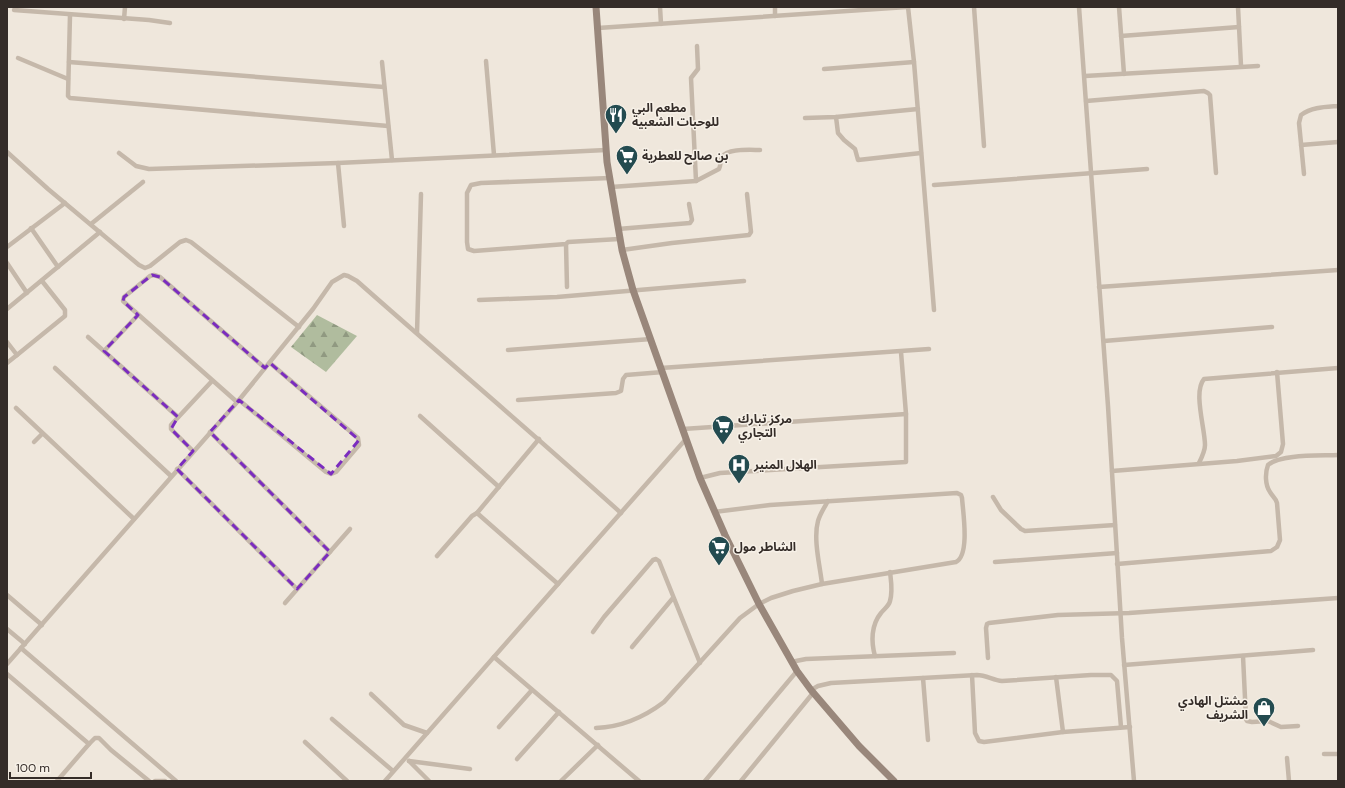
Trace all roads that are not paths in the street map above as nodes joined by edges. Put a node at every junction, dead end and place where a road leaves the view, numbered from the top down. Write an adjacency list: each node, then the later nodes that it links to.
1 (125, 7): 14 (street)
2 (596, 7): 18 (main road)
3 (660, 7): 16 (street)
4 (775, 7): 13 (street)
5 (907, 7): 13 (street); 25 (street)
6 (974, 7): 41 (street)
7 (1079, 7): 30 (street)
8 (1119, 7): 19 (street)
9 (1238, 7): 17 (street)
10 (14, 10): 11 (street)
11 (34, 10): 12 (street)
12 (70, 15): 14 (street); 23 (street)
13 (775, 16): 16 (street)
14 (124, 19): 15 (street)
15 (170, 23)
16 (661, 24): 18 (street)
17 (1239, 27): 19 (street); 26 (street)
18 (598, 28): 42 (main road)
19 (1121, 36): 29 (street)
20 (697, 46): 55 (street)
21 (18, 58): 31 (street)
22 (486, 61): 47 (street)
23 (69, 62): 31 (street); 32 (street)
24 (382, 62): 32 (street)
25 (914, 62): 28 (street); 35 (street)
26 (1241, 66): 27 (street); 29 (street)
27 (1258, 66)
28 (824, 68)
29 (1124, 74): 30 (street)
30 (1085, 76): 33 (street)
31 (68, 79): 38 (street)
32 (384, 87): 38 (street)
33 (1086, 100): 51 (street); 52 (street)
34 (1338, 106): 40 (street)
35 (918, 109): 36 (street); 46 (street)
36 (836, 117): 37 (street); 46 (street)
37 (805, 118)
38 (388, 126): 48 (street)
39 (1338, 142): 40 (street)
40 (1301, 144): 53 (street)
41 (984, 146)
42 (606, 150): 47 (street); 54 (main road)
43 (760, 150): 55 (street)
44 (7, 152): 61 (street)
45 (119, 153): 49 (street)
46 (921, 153): 83 (street)
47 (494, 155): 48 (street)
48 (392, 160): 49 (street)
49 (338, 163): 64 (street)
50 (1147, 169): 51 (street)
51 (1092, 173): 57 (street); 78 (street)
52 (1216, 173)
53 (1304, 174)
54 (610, 178): 58 (main road); 69 (street)
55 (696, 181): 58 (street)
56 (143, 182): 63 (street)
57 (934, 186)
58 (611, 187): 66 (main road)
59 (420, 194): 87 (street)
60 (747, 194): 71 (street)
61 (65, 203): 63 (street); 65 (street)
62 (689, 204): 66 (street)
63 (91, 224): 67 (street)
64 (344, 226)
65 (31, 228): 70 (street); 73 (street)
66 (618, 229): 68 (main road)
67 (100, 232): 73 (street); 85 (street)
68 (619, 239): 69 (street); 71 (main road)
69 (566, 244): 77 (street)
70 (7, 247)
71 (622, 250): 79 (main road)
72 (7, 263): 80 (street)
73 (58, 267): 75 (street)
74 (1338, 270): 78 (street)
75 (42, 281): 80 (street); 96 (street)
76 (744, 281): 79 (street)
77 (567, 287)
78 (1099, 287): 90 (street)
79 (633, 290): 81 (street); 89 (main road)
80 (27, 293): 82 (street)
81 (479, 300)
82 (7, 309)
83 (934, 310)
84 (138, 315): 93 (street); 100 (street); 104 (street)
85 (299, 327): 87 (street); 98 (street)
86 (1272, 327): 90 (street)
87 (417, 333): 114 (street)
88 (88, 337): 93 (street)
89 (651, 339): 94 (street); 102 (main road)
90 (1104, 341): 121 (street)
91 (7, 342): 96 (street)
92 (929, 349): 95 (street)
93 (104, 350): 110 (street)
94 (508, 350)
95 (901, 352): 102 (street); 108 (street)
96 (17, 354): 97 (street)
97 (7, 363)
98 (270, 363): 100 (street); 106 (street)
99 (55, 368): 122 (street)
100 (265, 368): 106 (street)
101 (1338, 368): 103 (street)
102 (662, 370): 105 (street); 111 (main road)
103 (1277, 372): 119 (street); 119 (street)
104 (212, 381): 106 (street); 110 (street)
105 (518, 400)
106 (238, 401): 112 (street)
107 (16, 408): 113 (street)
108 (906, 414): 111 (street); 123 (street)
109 (420, 416): 124 (street)
110 (178, 417): 117 (street)
111 (683, 429): 115 (main road)
112 (210, 432): 117 (street); 133 (street)
113 (42, 434): 116 (street); 130 (street)
114 (539, 440): 124 (street); 129 (street)
115 (686, 440): 123 (main road); 129 (street)
116 (34, 442)
117 (193, 451): 120 (street)
118 (1338, 454): 137 (street)
119 (1199, 463): 121 (street)
120 (177, 469): 122 (street); 141 (street)
121 (1112, 471): 131 (street)
122 (171, 476): 130 (street)
123 (700, 478): 127 (main road)
124 (499, 487): 128 (street)
125 (993, 497): 131 (street)
126 (828, 501): 127 (street); 138 (street); 140 (street)
127 (714, 512): 146 (main road)
128 (477, 513): 135 (street); 139 (street)
129 (621, 513): 139 (street)
130 (134, 519): 148 (street)
131 (1115, 525): 134 (street)
132 (350, 529): 133 (street)
133 (330, 552): 141 (street)
134 (1117, 553): 136 (street); 137 (street)
135 (437, 556)
136 (995, 562)
137 (1117, 564): 147 (street)
138 (890, 572): 140 (street); 155 (street)
139 (558, 584): 157 (street)
140 (822, 584): 146 (street)
141 (297, 589): 145 (street)
142 (7, 595): 148 (street)
143 (673, 598): 150 (street); 152 (street); 160 (street)
144 (1338, 598): 147 (street)
145 (285, 603)
146 (759, 604): 159 (main road); 160 (street)
147 (1121, 613): 158 (street); 162 (street)
148 (42, 625): 151 (street)
149 (7, 629): 151 (street)
150 (593, 632)
151 (23, 646): 161 (street); 195 (street)
152 (632, 647)
153 (1313, 650): 156 (street)
154 (954, 653): 155 (street)
155 (875, 656): 159 (street)
156 (1243, 656): 162 (street); 174 (street)
157 (494, 657): 168 (street); 179 (street)
158 (988, 658)
159 (791, 662): 163 (main road)
160 (700, 663): 177 (street)
161 (7, 664)
162 (1124, 664): 173 (street)
163 (797, 672): 169 (main road); 201 (street)
164 (7, 674): 182 (street)
165 (972, 675): 166 (street); 167 (street); 178 (street)
166 (1056, 677): 176 (street); 178 (street)
167 (922, 678): 169 (street); 180 (street)
168 (532, 690): 171 (street); 175 (street)
169 (812, 691): 202 (street); 203 (main road)
170 (371, 694): 179 (street)
171 (559, 712): 183 (street); 188 (street)
172 (332, 719): 190 (street)
173 (1130, 726): 176 (street); 204 (street)
174 (1298, 726)
175 (499, 727)
176 (1121, 727): 178 (street)
177 (596, 728)
178 (1063, 732)
179 (427, 733): 187 (street)
180 (928, 740)
181 (305, 742): 196 (street)
182 (89, 744): 191 (street); 192 (street)
183 (598, 745): 199 (street); 200 (street)
184 (1324, 754): 185 (street)
185 (1338, 754)
186 (1287, 758): 205 (street)
187 (407, 759): 189 (street); 190 (street); 198 (street)
188 (518, 759)
189 (470, 769)
190 (394, 771): 197 (street)
191 (57, 781)
192 (149, 781)
193 (155, 781): 194 (street)
194 (165, 781)
195 (176, 781)
196 (347, 781)
197 (386, 781)
198 (429, 781)
199 (561, 781)
200 (639, 781)
201 (705, 781)
202 (741, 781)
203 (894, 781)
204 (1134, 781)
205 (1289, 781)

